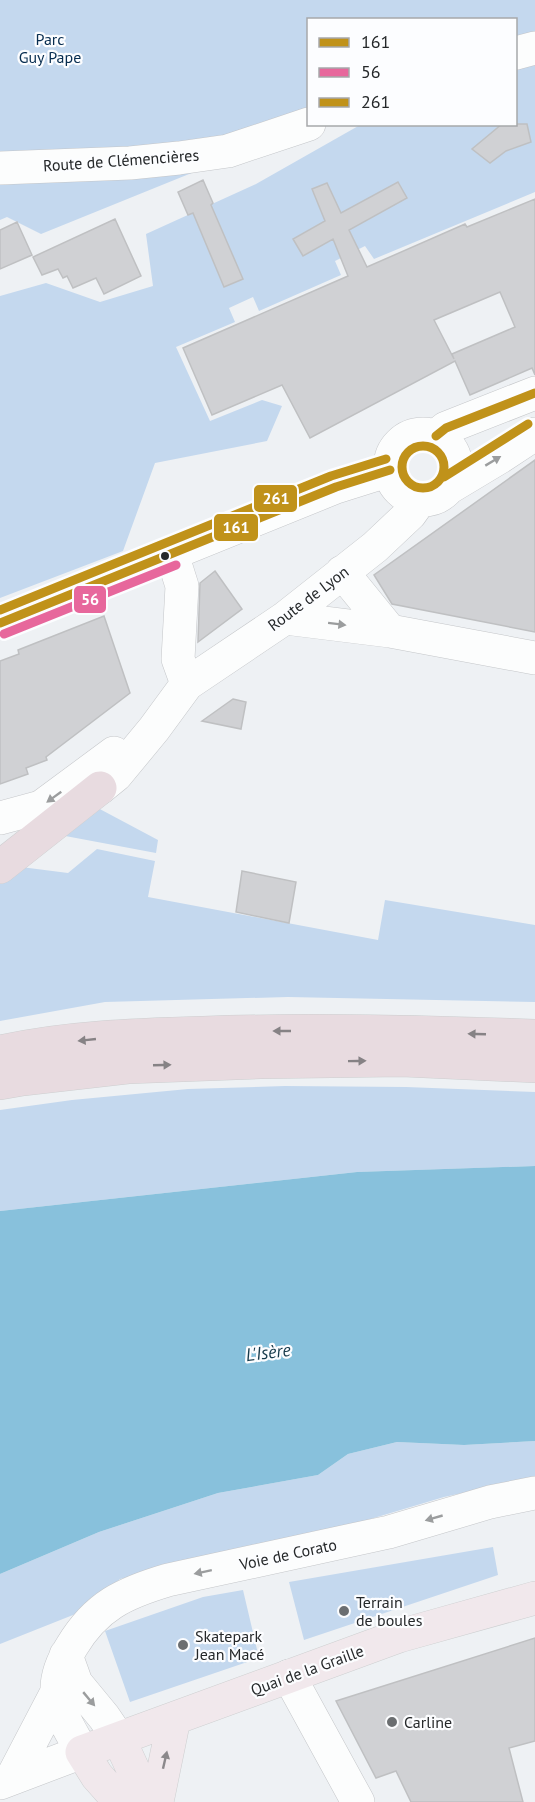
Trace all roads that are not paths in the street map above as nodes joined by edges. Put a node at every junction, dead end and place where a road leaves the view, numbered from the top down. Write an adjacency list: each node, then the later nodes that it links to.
1 (535, 48): 2 (street)
2 (517, 54)
3 (307, 125): 4 (street, Route de Clémencières)
4 (0, 168)
5 (535, 393): 7 (street)
6 (535, 434): 9 (street, one-way to 6)
7 (436, 436): 8 (street); 9 (street)
8 (390, 470): 10 (street); 11 (street)
9 (450, 487): 10 (street)
10 (420, 500): 12 (street, Route de Lyon)
11 (172, 554): 14 (street); 17 (street)
12 (342, 572): 13 (street, Route de Lyon); 15 (street)
13 (285, 618): 15 (street, one-way to 15); 17 (street, Route de Lyon)
14 (0, 623)
15 (390, 631): 16 (street)
16 (535, 658)
17 (187, 684): 18 (street, Route de Lyon)
18 (154, 729): 19 (street, Route de Lyon); 20 (street, Route de Lyon, one-way to 20)
19 (100, 788): 21 (highway)
20 (0, 818)
21 (0, 867)
22 (535, 1036): 23 (highway, one-way to 23)
23 (0, 1052)
24 (535, 1066): 25 (highway, one-way to 24)
25 (0, 1083)
26 (535, 1493): 28 (street, Voie de Corato, one-way to 28)
27 (535, 1598): 29 (main road, Quai de la Graille)
28 (66, 1655): 30 (street, Voie de Corato); 32 (street, one-way to 32)
29 (289, 1676): 31 (main road, Quai de la Graille); 38 (street)
30 (57, 1692): 33 (street, Voie de Corato); 34 (street, Voie de Corato)
31 (174, 1719): 32 (main road, Quai de la Graille); 37 (main road, one-way to 31)
32 (119, 1739): 33 (main road, Quai de la Graille); 36 (main road)
33 (82, 1752): 34 (street); 35 (main road)
34 (6, 1781)
35 (120, 1802)
36 (148, 1802)
37 (157, 1802)
38 (358, 1802)

